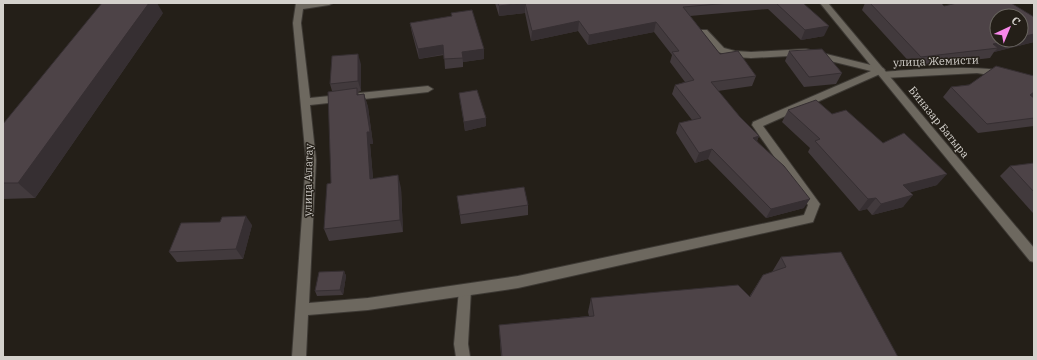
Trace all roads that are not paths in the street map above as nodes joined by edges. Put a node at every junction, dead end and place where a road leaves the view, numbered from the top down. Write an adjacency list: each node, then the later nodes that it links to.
1 (329, 3): 3 (street)
2 (824, 3): 5 (street, Биназар Батыра)
3 (299, 5): 8 (street, улица Алатау)
4 (704, 32): 5 (street)
5 (882, 72): 6 (street, улица Жемисти); 9 (street, Биназар Батыра); 10 (street)
6 (1015, 78)
7 (428, 89): 8 (street)
8 (306, 102): 11 (street, улица Алатау)
9 (1034, 257)
10 (465, 290): 11 (street); 13 (street)
11 (302, 309): 12 (street, улица Алатау)
12 (299, 357)
13 (463, 357)

